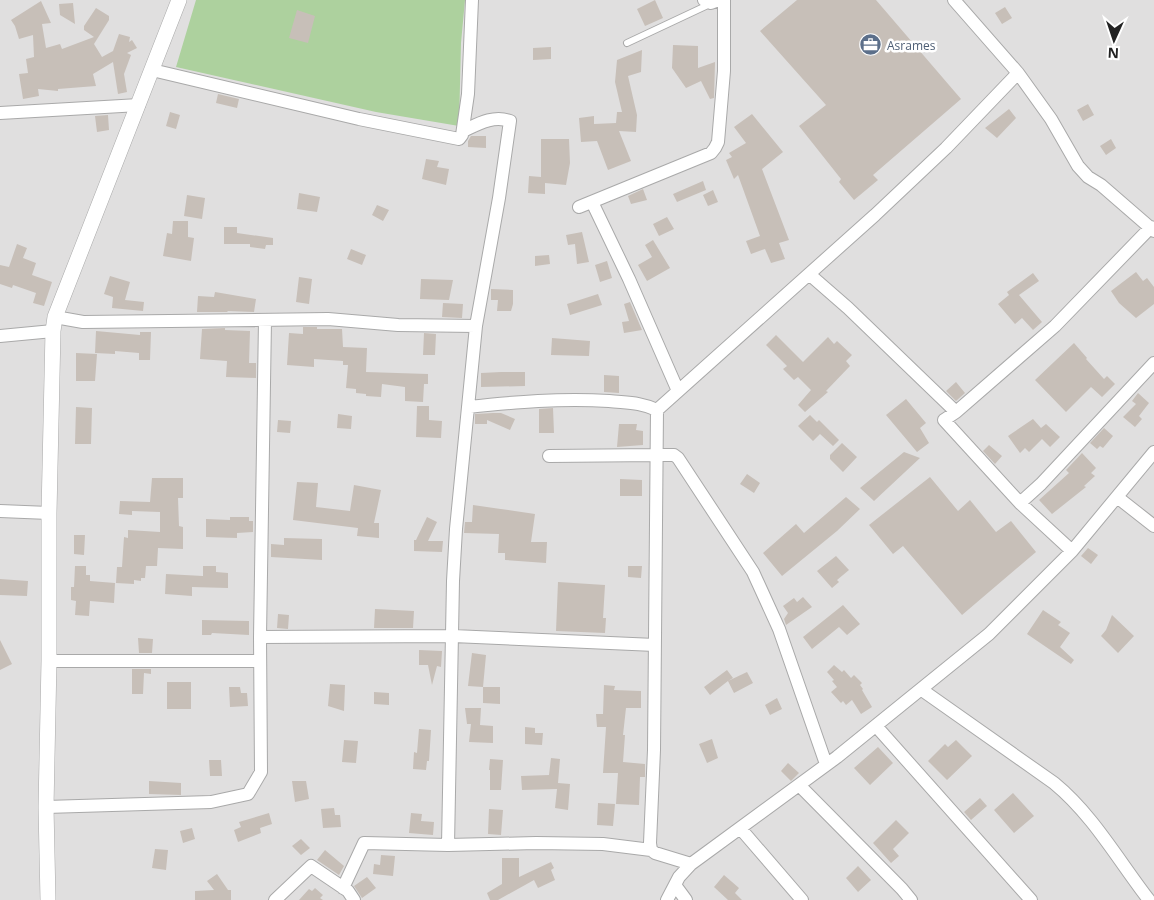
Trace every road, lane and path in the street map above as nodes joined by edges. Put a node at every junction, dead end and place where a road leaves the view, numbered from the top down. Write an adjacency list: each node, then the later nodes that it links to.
1 (179, 0): 7 (street)
2 (472, 0): 11 (street)
3 (724, 0): 12 (street)
4 (954, 0): 8 (street)
5 (712, 1): 6 (lane)
6 (627, 42)
7 (152, 70): 9 (street); 11 (street)
8 (1018, 73): 14 (street); 15 (street)
9 (139, 105): 10 (street); 17 (street)
10 (0, 113)
11 (463, 131): 18 (street)
12 (592, 202): 13 (street); 21 (street)
13 (579, 207)
14 (1152, 229): 24 (street)
15 (809, 274): 21 (street); 24 (street)
16 (265, 320): 17 (street); 18 (street); 35 (street)
17 (54, 324): 19 (street); 31 (street)
18 (476, 326): 22 (street)
19 (0, 336)
20 (1154, 363): 29 (street)
21 (678, 391): 23 (street)
22 (468, 407): 23 (street); 34 (street)
23 (658, 410): 26 (street)
24 (956, 412): 29 (street)
25 (1154, 452): 28 (street)
26 (657, 455): 27 (street); 36 (street); 41 (street)
27 (549, 456)
28 (1117, 497): 32 (street); 33 (street)
29 (1020, 503): 33 (street)
30 (0, 511): 31 (street)
31 (49, 513): 37 (street)
32 (1154, 526)
33 (1072, 551): 39 (street)
34 (453, 636): 35 (street); 36 (street); 45 (street)
35 (260, 637): 38 (street)
36 (655, 645): 46 (street)
37 (49, 661): 38 (street); 43 (street)
38 (260, 661): 43 (street)
39 (922, 690): 40 (street); 58 (street)
40 (876, 726): 41 (street); 57 (street)
41 (826, 764): 42 (street)
42 (799, 785): 44 (street); 56 (street)
43 (46, 807): 50 (street)
44 (740, 828): 47 (street); 55 (street)
45 (448, 846): 46 (street); 49 (street)
46 (651, 850): 47 (street)
47 (691, 864): 48 (street)
48 (675, 885): 53 (street); 54 (street)
49 (343, 888): 51 (street); 52 (street)
50 (48, 900)
51 (275, 900)
52 (354, 900)
53 (667, 900)
54 (686, 900)
55 (802, 900)
56 (911, 900)
57 (1031, 900)
58 (1149, 900)

